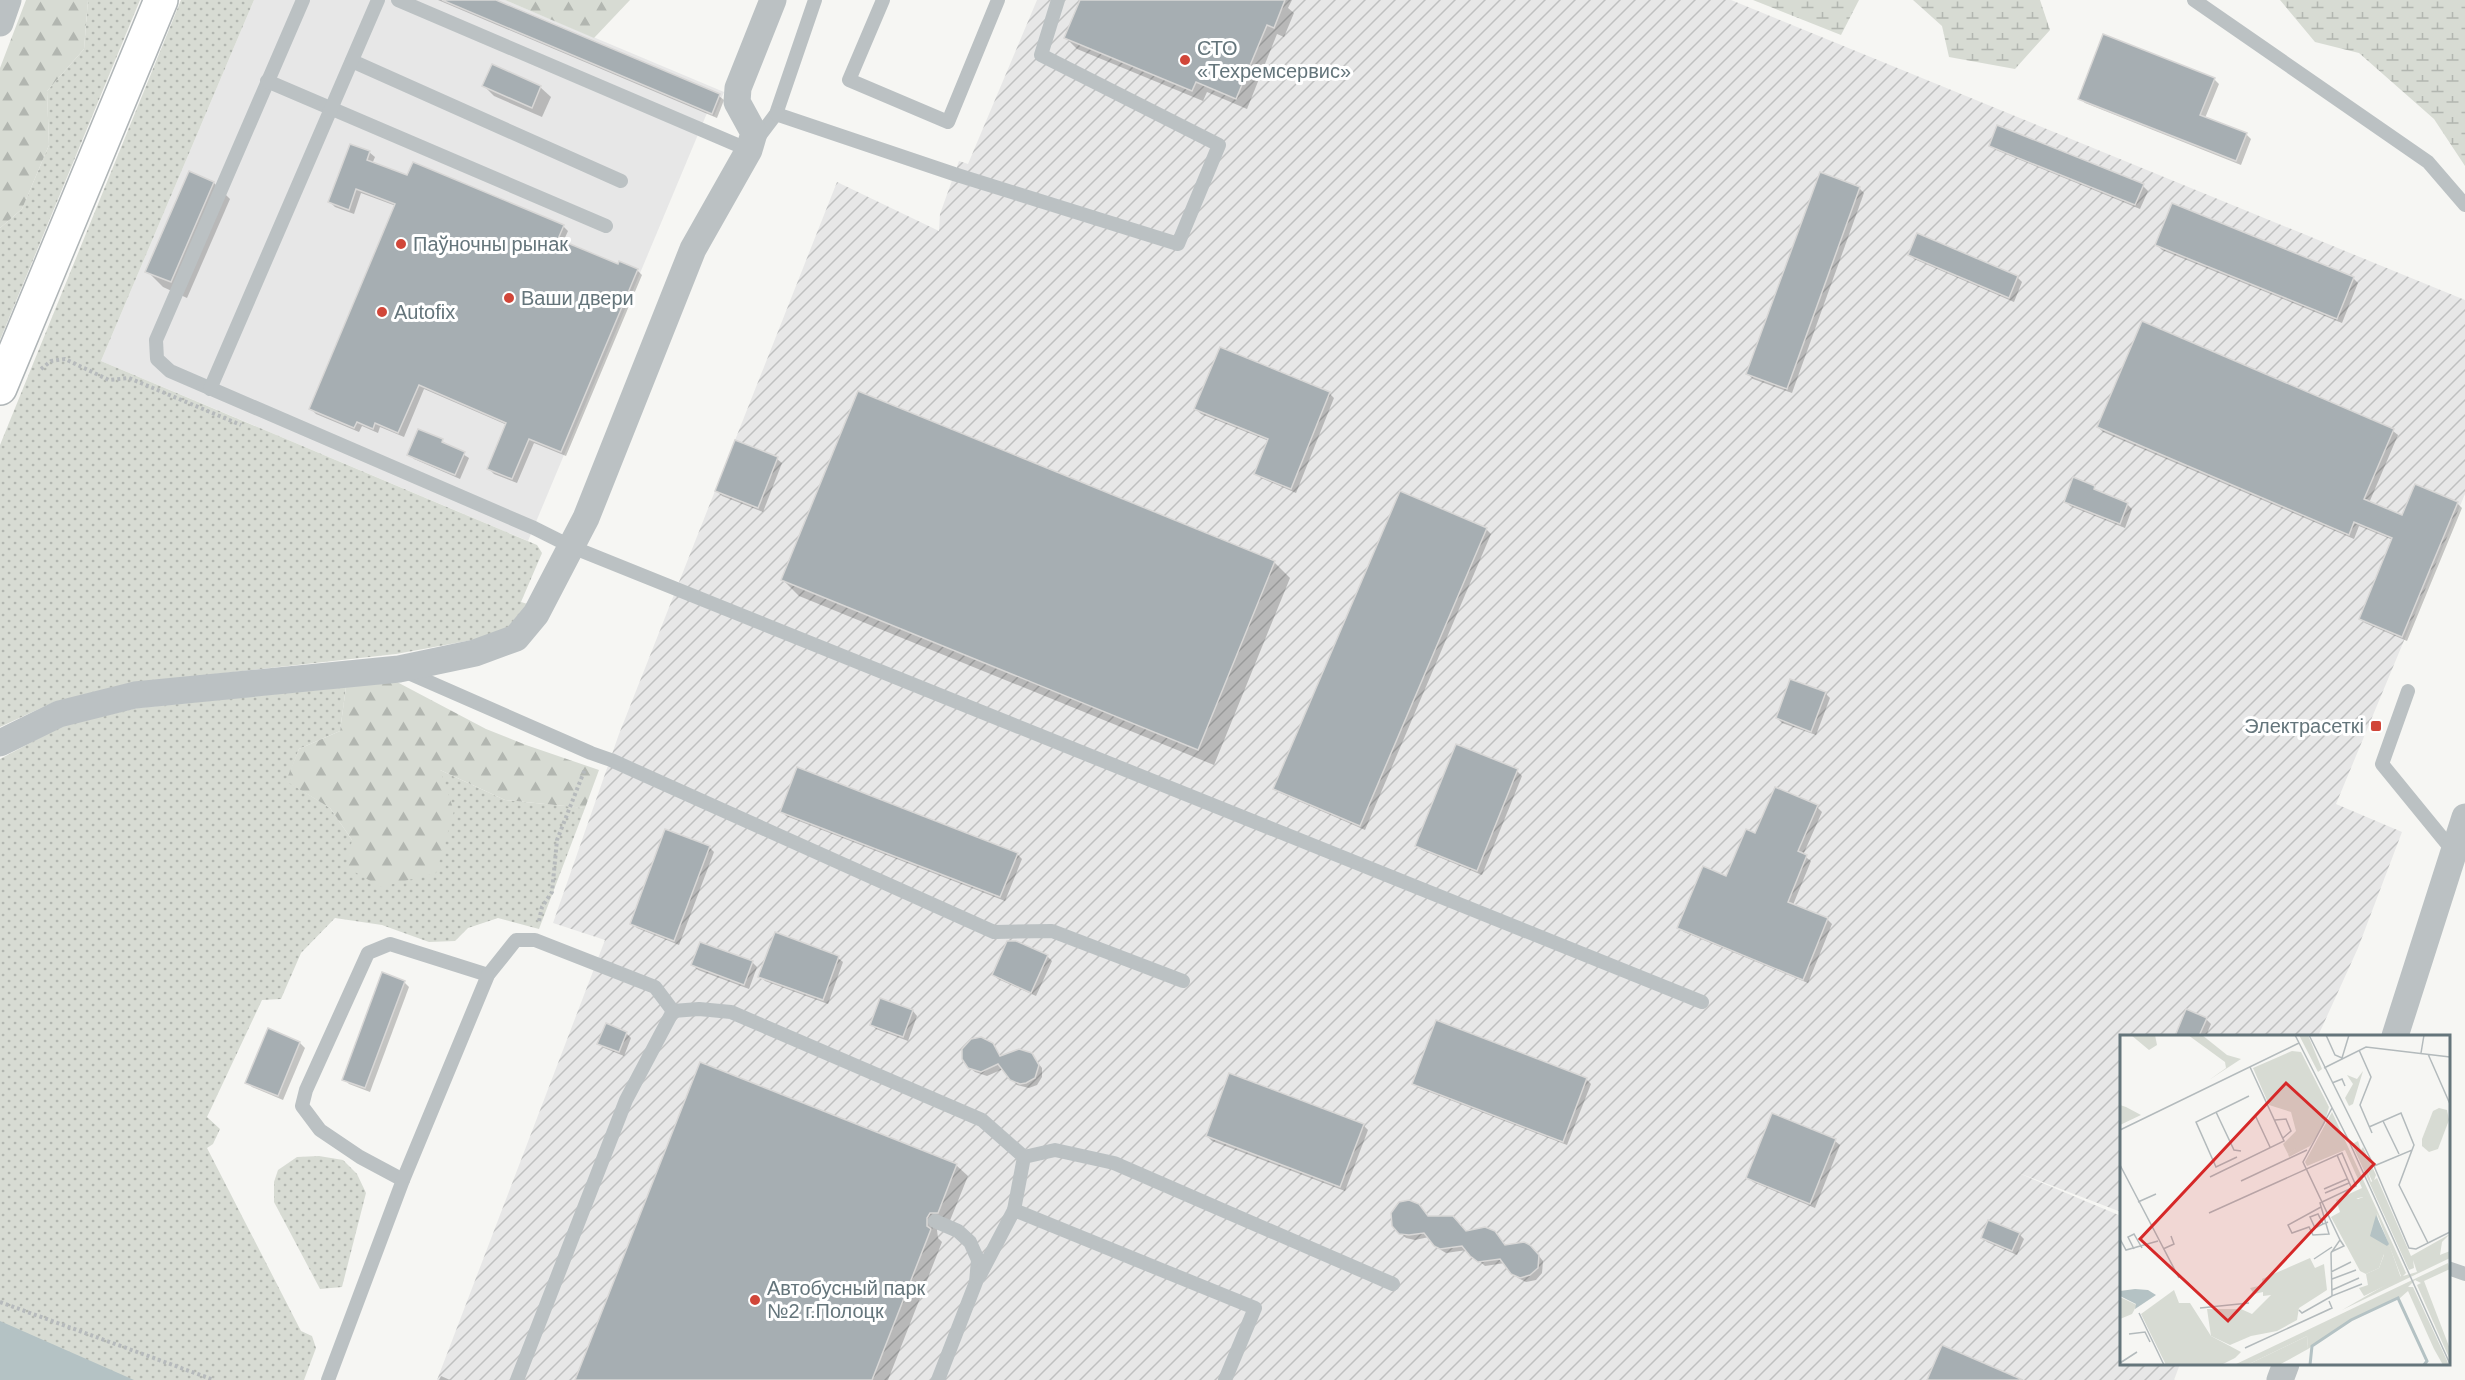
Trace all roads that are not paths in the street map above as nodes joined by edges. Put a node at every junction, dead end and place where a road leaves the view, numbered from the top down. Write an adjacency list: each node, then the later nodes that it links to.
1 (8, 0): 12 (street)
2 (161, 0): 21 (main road)
3 (303, 0): 14 (lane)
4 (378, 0): 13 (lane)
5 (398, 0): 17 (lane)
6 (774, 0): 17 (street)
7 (815, 0): 16 (lane)
8 (883, 0): 9 (lane)
9 (998, 0)
10 (1058, 0): 16 (lane)
11 (2194, 0): 19 (lane)
12 (0, 23)
13 (352, 61): 15 (lane); 18 (lane)
14 (267, 81): 15 (lane); 22 (lane)
15 (331, 110): 20 (lane); 22 (lane)
16 (776, 114): 17 (lane)
17 (749, 150): 23 (street)
18 (621, 182)
19 (2465, 205)
20 (606, 226)
21 (0, 388)
22 (210, 389): 23 (lane)
23 (572, 547): 24 (street); 31 (lane)
24 (399, 669): 26 (street); 30 (lane)
25 (2408, 691): 28 (lane)
26 (0, 742)
27 (2465, 817): 28 (street)
28 (2453, 851): 33 (street)
29 (488, 975): 32 (lane); 35 (lane); 35 (lane)
30 (1183, 981)
31 (1702, 1002)
32 (673, 1011): 34 (lane); 44 (lane)
33 (2395, 1035)
34 (1024, 1157): 36 (lane); 41 (lane)
35 (403, 1180): 43 (lane)
36 (1014, 1210): 40 (lane); 46 (lane)
37 (935, 1221): 40 (lane)
38 (2450, 1269): 39 (lane)
39 (2465, 1274)
40 (976, 1282): 45 (lane)
41 (1393, 1284)
42 (2286, 1365): 47 (street)
43 (328, 1380)
44 (517, 1380)
45 (938, 1380)
46 (1226, 1380)
47 (2280, 1380)

